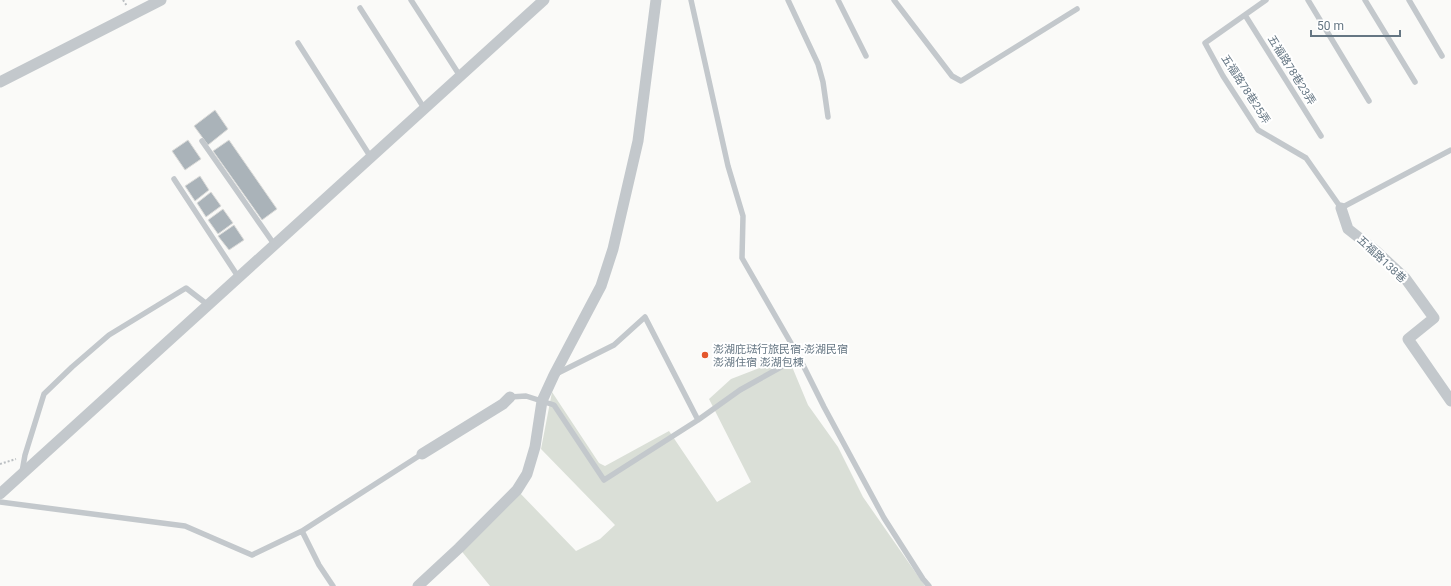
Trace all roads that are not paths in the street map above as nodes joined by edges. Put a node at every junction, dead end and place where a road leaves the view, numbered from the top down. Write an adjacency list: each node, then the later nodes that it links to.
1 (161, 0): 20 (street)
2 (411, 0): 19 (lane)
3 (544, 0): 19 (street)
4 (656, 0): 35 (street)
5 (691, 0): 34 (lane)
6 (788, 0): 24 (lane)
7 (838, 0): 17 (lane)
8 (894, 0): 14 (lane)
9 (1308, 0): 22 (lane)
10 (1365, 0): 21 (lane)
11 (1409, 0): 18 (lane)
12 (1262, 1): 15 (lane)
13 (360, 8): 23 (lane)
14 (1077, 9)
15 (1245, 15): 25 (lane, 五福路78巷23弄); 30 (lane, 五福路78巷25弄)
16 (298, 43): 28 (lane)
17 (866, 56)
18 (1442, 56)
19 (460, 76): 23 (street)
20 (0, 82)
21 (1414, 82)
22 (1369, 101)
23 (424, 108): 28 (street)
24 (828, 117)
25 (1321, 136)
26 (202, 141): 31 (lane)
27 (1451, 150): 30 (lane)
28 (370, 156): 31 (street)
29 (174, 179): 32 (lane)
30 (1341, 208): 38 (street, 五福路138巷)
31 (274, 244): 32 (street)
32 (239, 278): 33 (street)
33 (208, 305): 41 (street); 41 (lane)
34 (799, 357): 39 (lane); 47 (lane)
35 (554, 375): 37 (street); 39 (lane)
36 (510, 396): 37 (lane); 40 (street)
37 (542, 401): 39 (lane); 46 (street)
38 (1451, 401)
39 (698, 420)
40 (422, 454): 44 (lane)
41 (22, 473): 42 (street)
42 (0, 494)
43 (0, 502): 44 (lane)
44 (302, 531): 45 (lane)
45 (333, 586)
46 (418, 586)
47 (929, 586)

